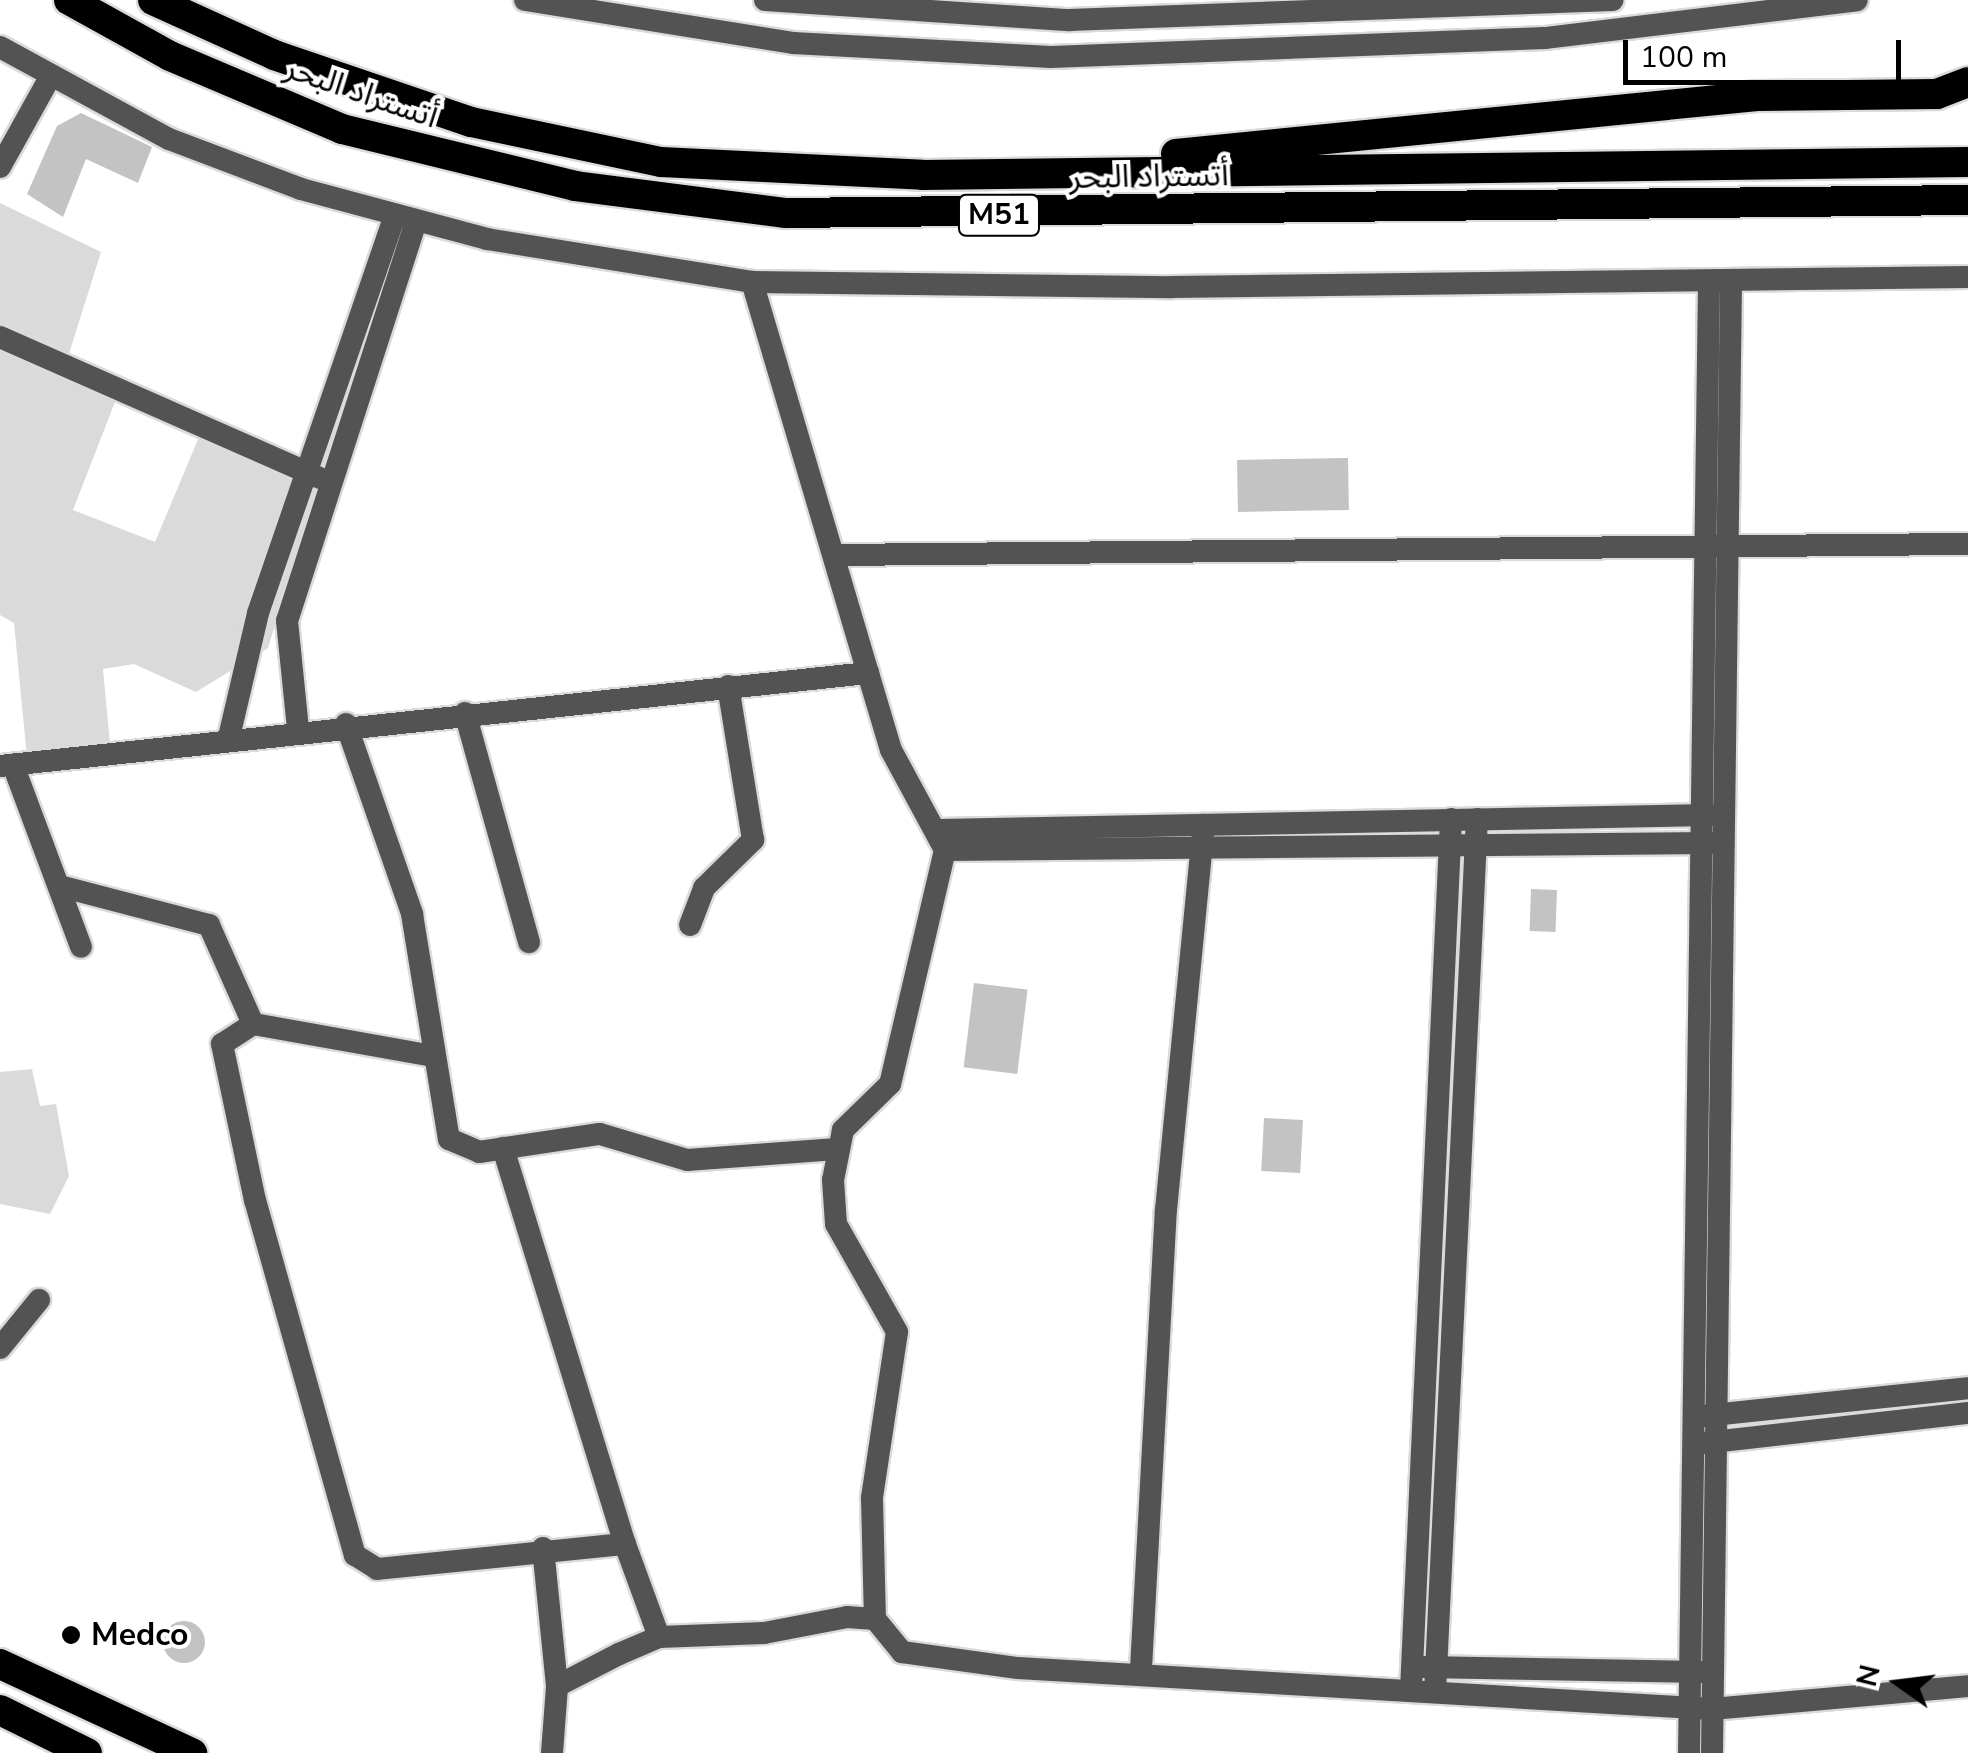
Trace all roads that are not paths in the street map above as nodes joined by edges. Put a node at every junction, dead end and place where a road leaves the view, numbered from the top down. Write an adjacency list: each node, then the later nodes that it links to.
1 (69, 0): 14 (highway, أتستراد البحر / M51)
2 (154, 0): 13 (highway, أتستراد البحر / M51)
3 (525, 0): 6 (street)
4 (766, 0): 5 (street)
5 (1613, 0)
6 (1858, 0)
7 (0, 47): 8 (street)
8 (49, 79): 12 (street); 15 (street)
9 (1968, 82): 10 (highway)
10 (1953, 94): 13 (highway)
11 (1968, 162): 13 (highway, أتستراد البحر / M51)
12 (0, 166)
13 (1108, 169)
14 (1968, 200)
15 (404, 220): 18 (street); 20 (street)
16 (1968, 277): 17 (street)
17 (1720, 281): 18 (street); 21 (street); 23 (street)
18 (752, 282): 24 (street)
19 (0, 336): 20 (street)
20 (318, 477): 29 (street); 30 (street)
21 (1726, 544): 22 (street); 23 (street); 33 (street)
22 (1968, 544)
23 (1701, 546): 24 (street); 32 (street)
24 (835, 555): 25 (street)
25 (868, 673): 26 (street); 37 (street)
26 (728, 686): 27 (street); 43 (street)
27 (464, 713): 28 (street); 44 (street)
28 (346, 724): 29 (street); 47 (street)
29 (298, 729): 30 (street)
30 (229, 737): 31 (street)
31 (6, 765): 42 (street)
32 (1697, 815): 33 (street); 36 (street); 38 (street)
33 (1724, 815): 40 (street)
34 (1451, 820): 35 (street); 36 (street); 39 (street)
35 (1204, 825): 37 (street); 41 (street)
36 (1477, 831): 38 (street); 39 (street); 63 (street)
37 (942, 840): 41 (street); 49 (street)
38 (1696, 842): 40 (street); 54 (street)
39 (1452, 844): 41 (street); 63 (street)
40 (1724, 844): 54 (street)
41 (1202, 849): 61 (street)
42 (63, 887): 45 (street); 46 (street)
43 (690, 924)
44 (529, 942)
45 (82, 947)
46 (253, 1024): 47 (street); 57 (street)
47 (433, 1056): 48 (street)
48 (503, 1148): 49 (street); 56 (street)
49 (837, 1150): 58 (street)
50 (38, 1300): 51 (street)
51 (0, 1348)
52 (1968, 1388): 54 (street)
53 (1968, 1412): 55 (street)
54 (1707, 1416): 55 (street)
55 (1707, 1442): 62 (street)
56 (625, 1544): 57 (street); 59 (street)
57 (543, 1548): 65 (street)
58 (875, 1619): 59 (street); 61 (street)
59 (659, 1637): 65 (street)
60 (0, 1664): 64 (highway)
61 (1140, 1668): 63 (street)
62 (1702, 1672): 63 (street); 68 (street)
63 (1419, 1675): 68 (street)
64 (43, 1684): 67 (highway); 69 (highway)
65 (557, 1686): 73 (street)
66 (1968, 1686): 68 (street)
67 (71, 1697): 70 (highway); 72 (highway)
68 (1701, 1708): 74 (street); 75 (street)
69 (10, 1714): 70 (highway)
70 (48, 1733): 71 (highway)
71 (87, 1753)
72 (192, 1753)
73 (552, 1753)
74 (1689, 1753)
75 (1712, 1753)

